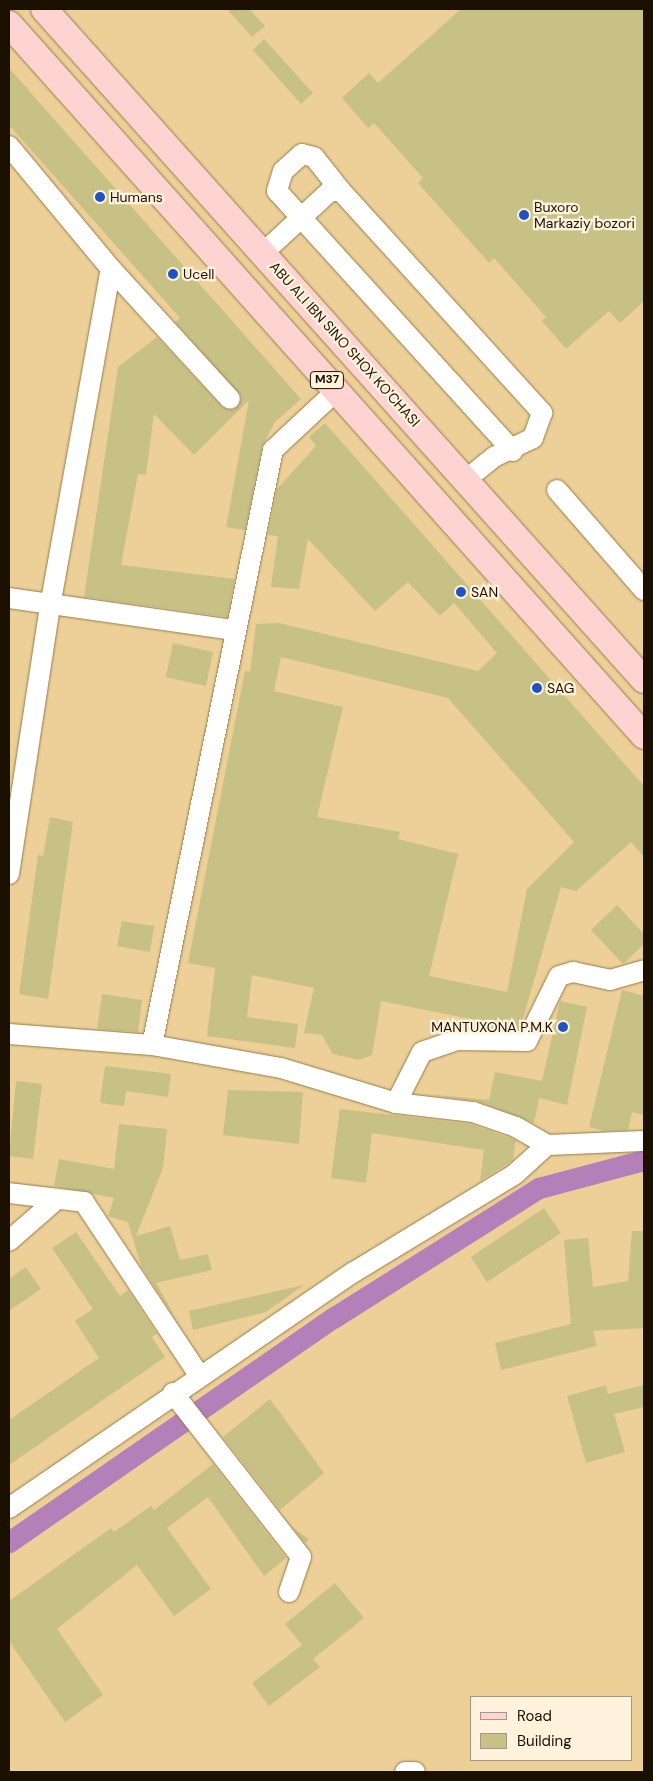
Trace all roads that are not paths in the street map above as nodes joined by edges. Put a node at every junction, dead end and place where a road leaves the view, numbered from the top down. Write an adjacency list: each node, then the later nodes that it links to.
1 (53, 12): 6 (main road, ABU ALI IBN SINO SHOX KO'CHASI / M37)
2 (9, 24): 8 (main road, M37)
3 (9, 146): 7 (street)
4 (341, 191): 5 (street); 5 (street); 10 (street)
5 (299, 219): 6 (street); 10 (street)
6 (262, 254): 11 (main road, ABU ALI IBN SINO SHOX KO'CHASI / M37)
7 (112, 269): 9 (street); 15 (street)
8 (336, 391): 16 (street); 18 (main road, M37)
9 (230, 399)
10 (513, 452): 11 (street)
11 (467, 479): 17 (main road, ABU ALI IBN SINO SHOX KO'CHASI / M37)
12 (557, 490): 13 (street)
13 (644, 590)
14 (9, 598): 15 (street)
15 (51, 601): 16 (street); 19 (street)
16 (235, 630): 22 (street)
17 (644, 680)
18 (644, 736)
19 (9, 874)
20 (644, 970): 23 (street)
21 (9, 1034): 22 (street)
22 (152, 1045): 23 (street)
23 (396, 1103): 25 (street)
24 (644, 1141): 25 (street)
25 (547, 1146): 29 (street)
26 (9, 1193): 27 (street)
27 (57, 1199): 28 (street); 29 (street)
28 (9, 1241)
29 (199, 1375): 30 (street)
30 (173, 1393): 31 (street); 32 (street)
31 (9, 1508)
32 (289, 1592)
33 (406, 1772): 34 (street)
34 (415, 1772)

